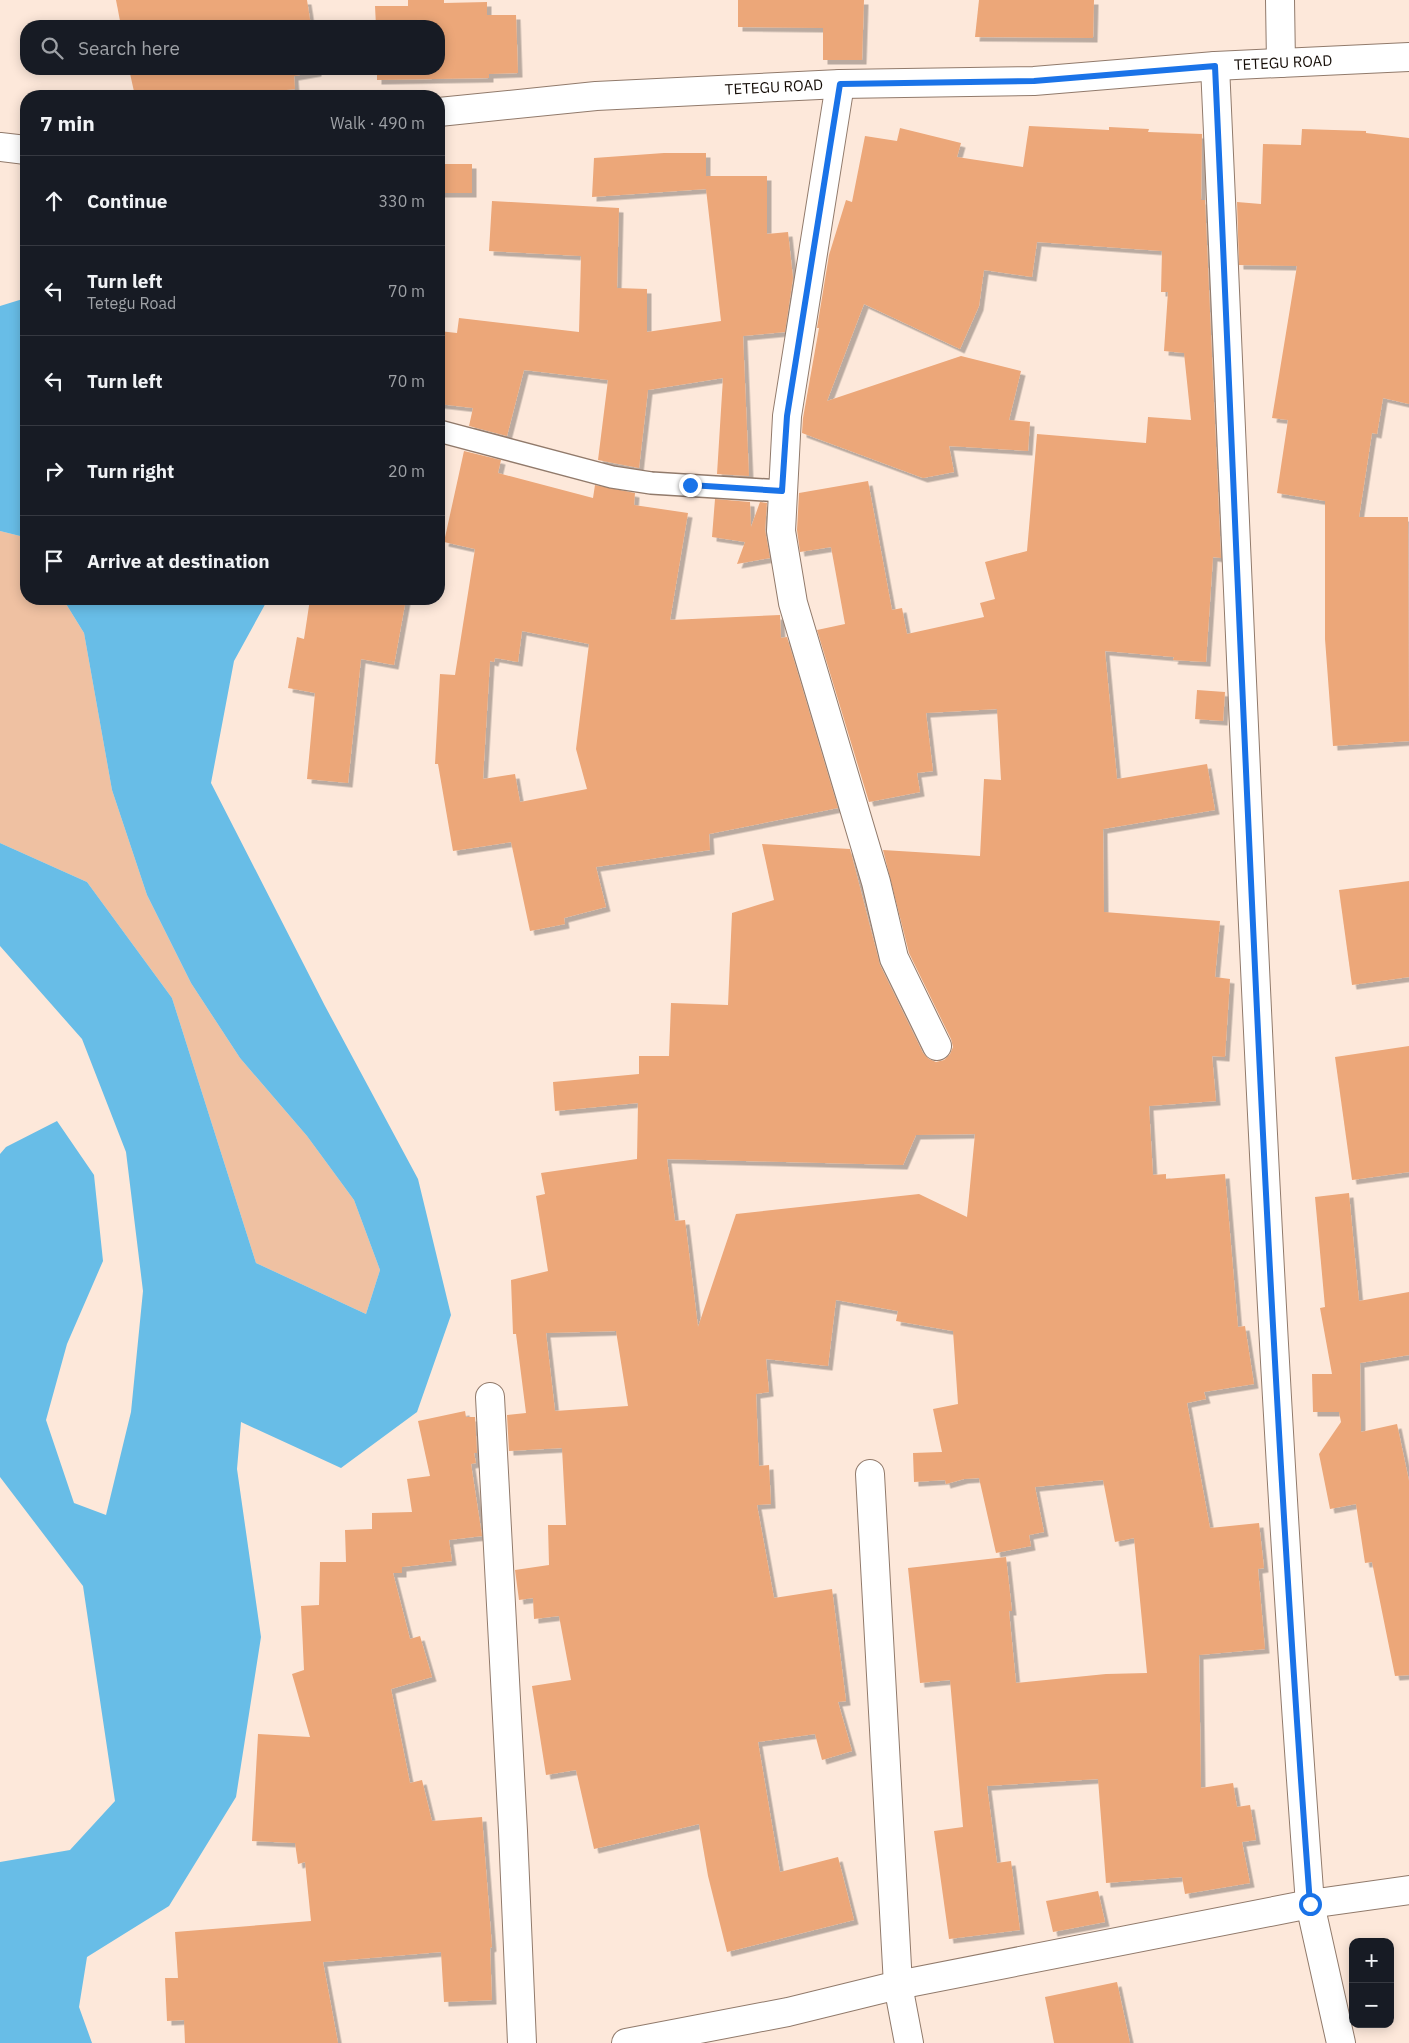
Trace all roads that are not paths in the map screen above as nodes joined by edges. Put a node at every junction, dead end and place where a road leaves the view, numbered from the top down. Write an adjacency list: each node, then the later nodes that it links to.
1 (1280, 0): 3 (street)
2 (1409, 57): 3 (street, TETEGU ROAD)
3 (1280, 63): 4 (street, TETEGU ROAD)
4 (1215, 66): 5 (street, TETEGU ROAD); 15 (street)
5 (840, 84): 6 (street, TETEGU ROAD); 10 (street)
6 (445, 111)
7 (0, 147): 8 (street)
8 (20, 149)
9 (445, 434): 10 (lane)
10 (782, 491): 11 (street)
11 (937, 1046)
12 (490, 1397): 17 (street)
13 (870, 1474): 16 (street)
14 (1409, 1890): 15 (street)
15 (1310, 1904): 16 (street); 20 (street)
16 (898, 1985): 18 (street); 19 (street)
17 (522, 2043)
18 (626, 2043)
19 (908, 2043)
20 (1341, 2043)

